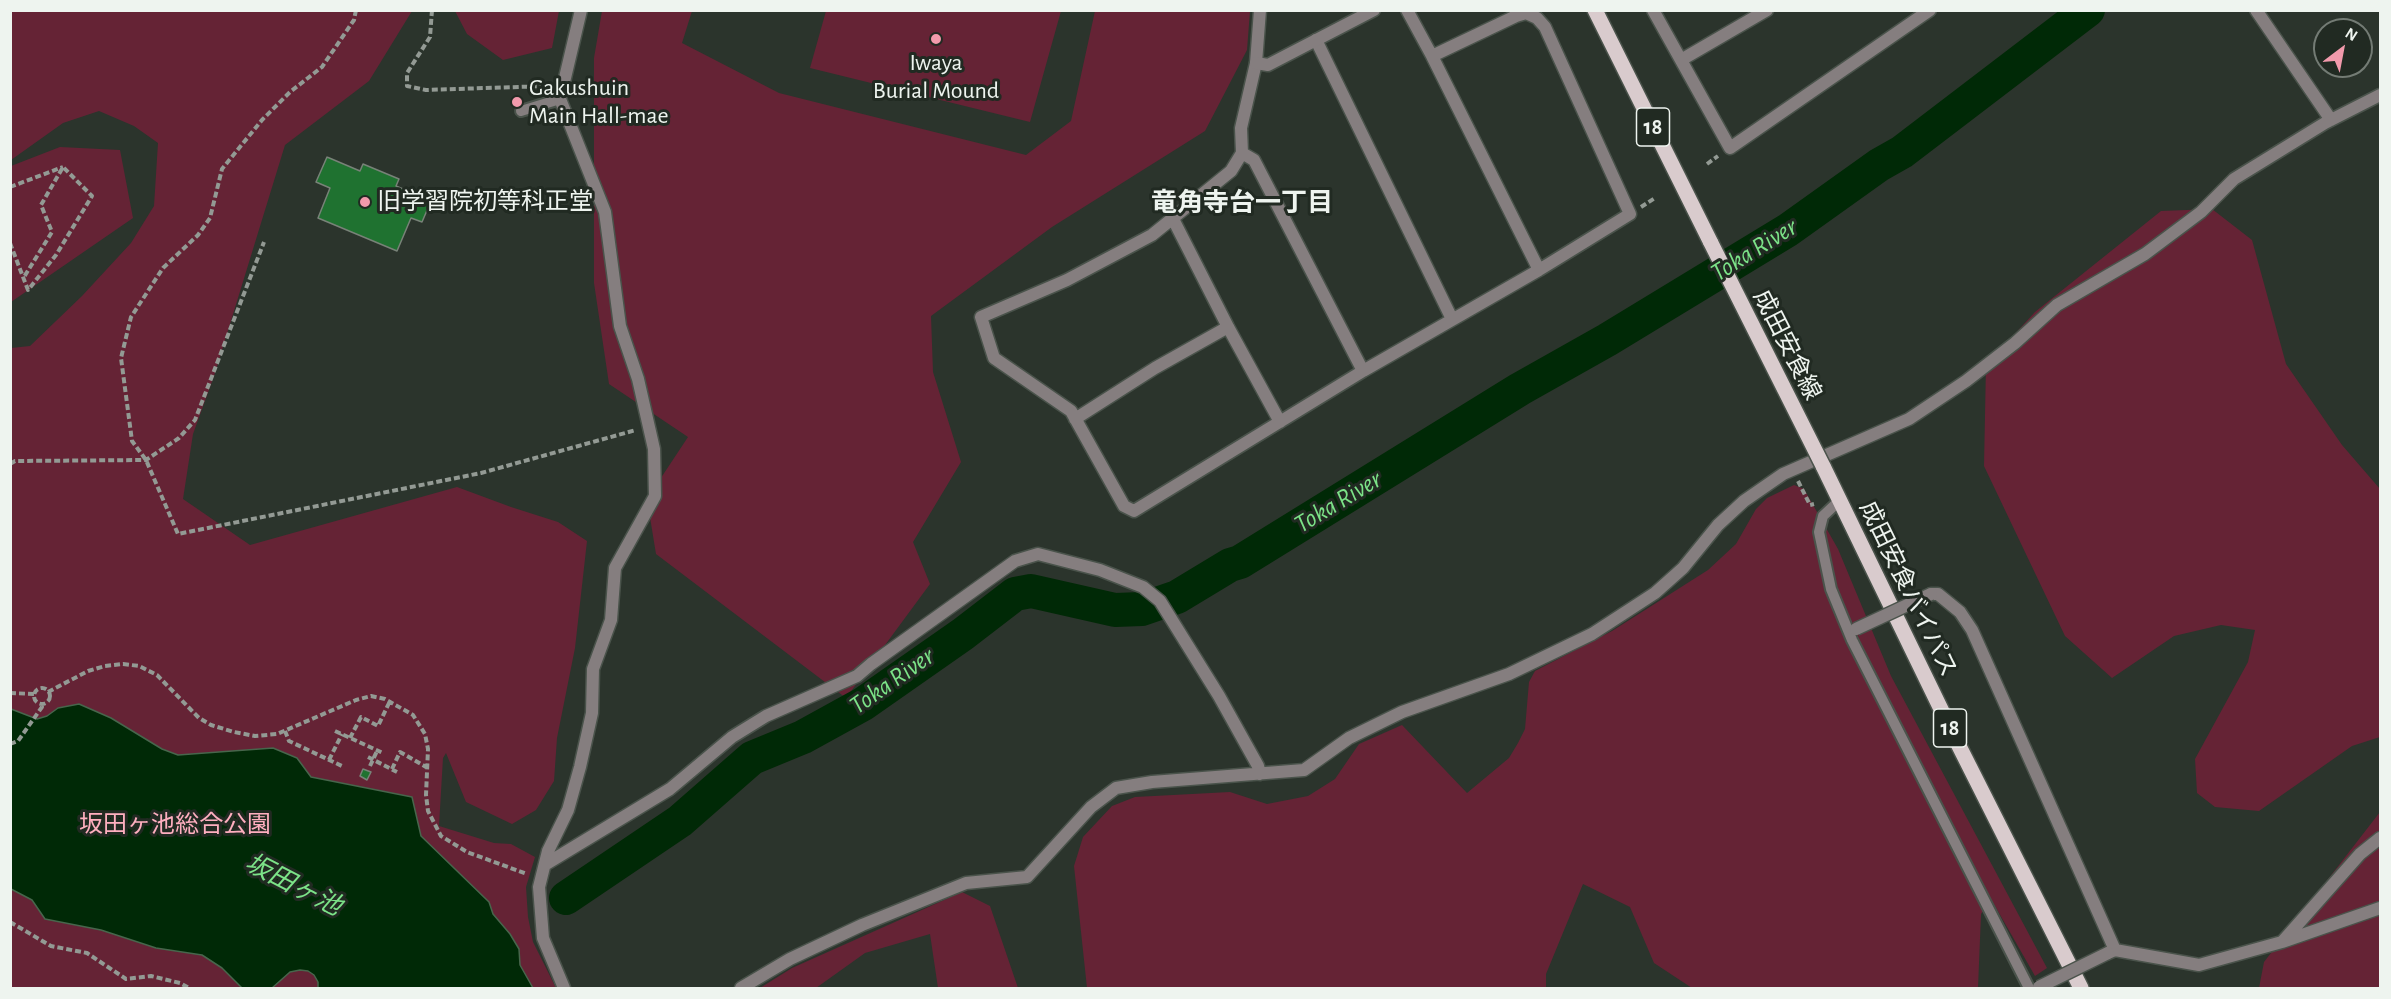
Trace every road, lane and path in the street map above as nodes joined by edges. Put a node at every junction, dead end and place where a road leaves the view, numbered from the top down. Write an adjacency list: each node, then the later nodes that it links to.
1 (356, 10): 35 (path)
2 (432, 10): 16 (path)
3 (581, 10): 16 (street)
4 (1260, 10): 15 (street)
5 (1374, 10): 12 (street)
6 (1407, 10): 13 (street)
7 (1595, 10): 37 (main road, 成田安食線 / 18, bridge)
8 (1653, 10): 14 (street)
9 (1767, 10): 14 (street)
10 (1930, 10): 14 (street)
11 (2256, 10): 20 (street)
12 (1316, 40): 15 (street); 29 (street)
13 (1432, 56): 27 (street); 27 (street)
14 (1681, 60)
15 (1256, 63): 21 (street)
16 (563, 86): 18 (street)
17 (2380, 95): 20 (street)
18 (560, 99): 19 (lane); 34 (street)
19 (521, 111)
20 (2331, 120): 38 (street)
21 (1242, 153): 24 (street); 31 (street)
22 (63, 167): 23 (path); 28 (path); 28 (path)
23 (10, 188)
24 (1173, 219): 30 (street); 32 (street)
25 (264, 242): 35 (path)
26 (10, 243): 28 (path)
27 (1539, 270): 29 (street)
28 (24, 278)
29 (1452, 319): 31 (street)
30 (1228, 327): 32 (street); 33 (street)
31 (1364, 371): 33 (street)
32 (1075, 419): 33 (street)
33 (1280, 422)
34 (649, 427): 35 (path); 64 (street)
35 (146, 460): 36 (path)
36 (10, 464)
37 (1824, 466): 39 (main road, 成田安食バイパス / 18)
38 (1792, 470): 40 (path); 62 (street)
39 (1840, 500): 41 (lane); 74 (main road, 成田安食バイパス / 18)
40 (1810, 505)
41 (1854, 635): 69 (street, bridge); 73 (lane)
42 (48, 692): 44 (path); 46 (path); 47 (path)
43 (10, 693): 44 (path)
44 (34, 694): 46 (path)
45 (390, 701): 47 (path); 50 (path); 59 (path)
46 (41, 705): 51 (path)
47 (285, 731): 55 (path)
48 (335, 731): 49 (path)
49 (342, 734): 50 (path); 55 (path)
50 (350, 738): 52 (path)
51 (10, 744)
52 (377, 751): 53 (path); 56 (path)
53 (383, 753)
54 (368, 757): 56 (path)
55 (329, 760): 57 (path)
56 (373, 760): 58 (path); 60 (path)
57 (342, 766)
58 (370, 766)
59 (427, 767): 60 (path); 65 (path)
60 (392, 769): 61 (path)
61 (398, 772)
62 (1260, 774): 64 (street); 72 (street)
63 (2380, 838): 68 (street)
64 (546, 864): 65 (street)
65 (541, 880): 71 (street)
66 (2380, 908): 68 (street)
67 (10, 922): 70 (path)
68 (2282, 942): 69 (street)
69 (2111, 951): 73 (street, bridge)
70 (189, 988)
71 (564, 988)
72 (741, 988)
73 (2034, 988)
74 (2081, 988)

